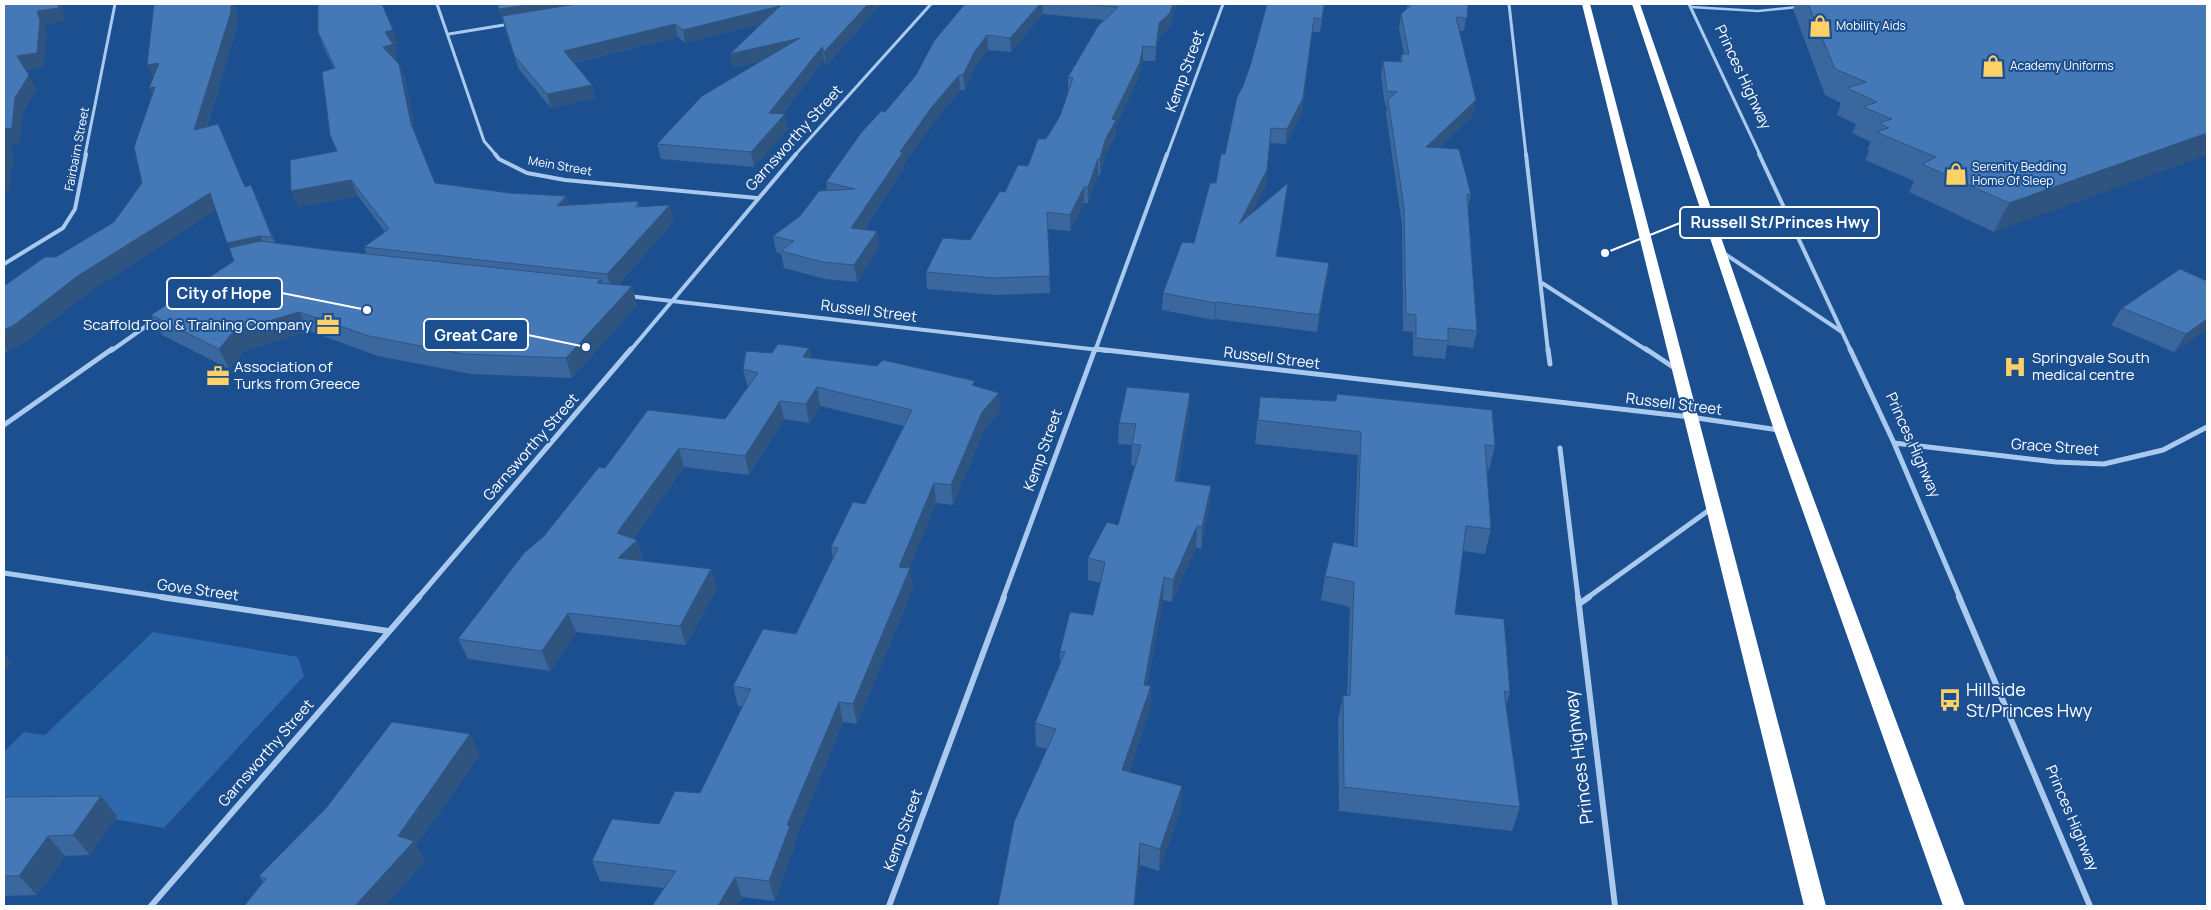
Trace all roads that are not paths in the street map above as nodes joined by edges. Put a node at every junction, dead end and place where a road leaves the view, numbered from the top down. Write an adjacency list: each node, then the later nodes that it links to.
1 (115, 4): 14 (street, Fairbairn Street)
2 (437, 4): 11 (street, Mein Street)
3 (930, 4): 12 (street, Garnsworthy Street)
4 (1223, 4): 20 (street, Kemp Street)
5 (1509, 4): 15 (street)
6 (1586, 4): 22 (highway)
7 (1636, 4): 13 (highway)
8 (1690, 5): 9 (lane); 19 (street, Princes Highway)
9 (1800, 6)
10 (518, 23): 11 (street)
11 (449, 34): 12 (street, Mein Street)
12 (757, 198): 17 (street, Garnsworthy Street)
13 (1720, 250): 19 (street); 26 (highway)
14 (4, 264)
15 (1542, 283): 21 (street); 22 (street)
16 (618, 295): 17 (street, Russell Street)
17 (672, 301): 20 (street, Russell Street); 32 (street, Garnsworthy Street)
18 (163, 315): 24 (street)
19 (1842, 332): 27 (street, Princes Highway)
20 (1094, 349): 23 (street, Russell Street); 34 (street, Kemp Street)
21 (1550, 364)
22 (1679, 371): 23 (highway)
23 (1690, 417): 26 (street, Russell Street); 29 (highway)
24 (4, 425)
25 (2207, 427): 27 (street, Grace Street)
26 (1781, 430): 37 (highway)
27 (1894, 443): 38 (street, Princes Highway)
28 (1560, 448): 31 (street, Princes Highway)
29 (1713, 507): 31 (street); 36 (highway)
30 (4, 573): 32 (street, Gove Street)
31 (1579, 604): 35 (street, Princes Highway)
32 (388, 631): 33 (street, Garnsworthy Street)
33 (150, 906)
34 (888, 906)
35 (1615, 906)
36 (1815, 906)
37 (1954, 906)
38 (2090, 906)

